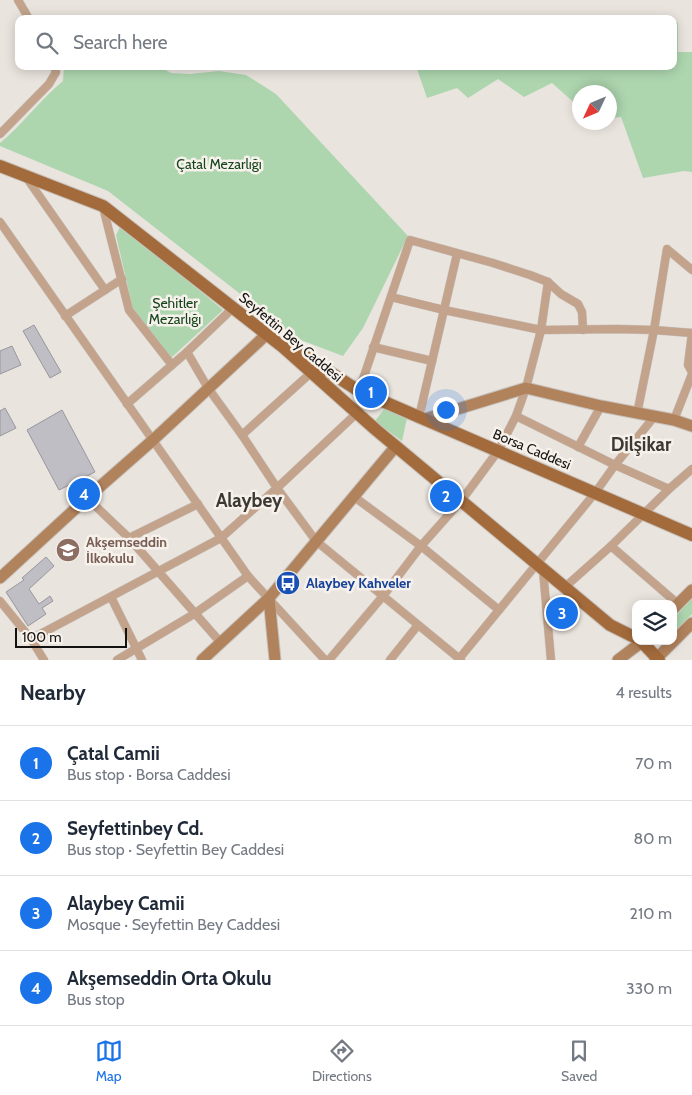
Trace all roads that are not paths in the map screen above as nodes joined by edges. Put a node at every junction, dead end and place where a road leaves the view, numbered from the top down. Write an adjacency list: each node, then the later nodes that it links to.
1 (18, 0): 2 (street)
2 (27, 15)
3 (55, 70): 4 (street)
4 (0, 134)
5 (2, 166): 6 (main road, Seyfettin Bey Caddesi); 7 (main road, Seyfettin Bey Caddesi)
6 (25, 176): 7 (main road, Seyfettin Bey Caddesi); 13 (street)
7 (102, 202): 11 (street); 15 (main road, Seyfettin Bey Caddesi)
8 (0, 222): 17 (street)
9 (457, 254): 12 (street); 14 (street); 16 (street)
10 (692, 270): 20 (street)
11 (122, 279): 13 (street); 26 (street)
12 (548, 282): 18 (street); 19 (street)
13 (105, 290): 17 (street)
14 (390, 297): 16 (street); 23 (street)
15 (234, 306): 21 (main road, Seyfettin Bey Caddesi); 24 (street)
16 (444, 310): 18 (street); 25 (street)
17 (65, 316): 32 (street)
18 (542, 330): 19 (street); 30 (street)
19 (583, 330): 20 (street)
20 (654, 330): 22 (street); 35 (street)
21 (269, 333): 27 (main road, Seyfettin Bey Caddesi); 29 (street)
22 (692, 333): 28 (street)
23 (373, 347): 25 (street); 31 (street)
24 (187, 352): 26 (street); 29 (street)
25 (432, 361): 38 (street)
26 (172, 365): 32 (street)
27 (315, 368): 31 (main road, Seyfettin Bey Caddesi); 34 (main road, Seyfettin Bey Caddesi); 41 (street)
28 (692, 373): 39 (street)
29 (208, 388): 41 (street); 42 (street)
30 (526, 388): 33 (street); 36 (street); 38 (street)
31 (359, 391): 34 (main road); 38 (main road, Borsa Caddesi)
32 (127, 404): 42 (street)
33 (601, 406): 35 (street); 44 (street)
34 (353, 410): 43 (main road, Seyfettin Bey Caddesi); 48 (street)
35 (637, 414): 37 (street)
36 (516, 416): 44 (street); 45 (street)
37 (654, 417): 39 (street); 46 (street)
38 (422, 418): 45 (main road, Borsa Caddesi)
39 (674, 420): 40 (street)
40 (692, 426)
41 (242, 435): 48 (street)
42 (153, 440): 52 (street); 54 (street)
43 (396, 446): 51 (street); 53 (main road, Seyfettin Bey Caddesi)
44 (578, 447): 46 (street)
45 (498, 450): 50 (main road, Borsa Caddesi); 53 (street)
46 (615, 465): 49 (street); 50 (street)
47 (692, 469): 49 (street)
48 (277, 488): 58 (street); 59 (street)
49 (669, 489): 55 (street)
50 (595, 493): 55 (main road, Borsa Caddesi); 62 (street)
51 (354, 496): 59 (street); 60 (street)
52 (86, 498): 57 (street); 65 (street)
53 (461, 501): 60 (street); 62 (main road, Seyfettin Bey Caddesi)
54 (198, 504): 57 (street); 58 (street)
55 (644, 514): 56 (main road, Borsa Caddesi); 61 (street)
56 (692, 535)
57 (129, 538): 63 (street)
58 (221, 538): 63 (street); 64 (street)
59 (316, 541): 68 (street); 70 (street)
60 (422, 546): 68 (street); 74 (street)
61 (611, 546): 66 (street); 71 (street)
62 (540, 566): 66 (main road, Seyfettin Bey Caddesi); 74 (street); 94 (street)
63 (159, 572): 69 (street); 75 (street)
64 (248, 576): 70 (street); 75 (street)
65 (0, 578)
66 (565, 586): 78 (main road, Seyfettin Bey Caddesi)
67 (692, 590): 73 (street)
68 (383, 596): 77 (street); 92 (street)
69 (111, 597): 79 (street); 83 (street)
70 (269, 598): 80 (street); 90 (street); 91 (street)
71 (669, 600)
72 (0, 601): 79 (street)
73 (677, 606)
74 (499, 610): 84 (street)
75 (194, 614): 80 (street); 83 (street)
76 (692, 623): 85 (street)
77 (418, 625): 84 (street); 93 (street)
78 (632, 636)
79 (31, 640): 86 (street)
80 (220, 643): 89 (street)
81 (637, 645): 95 (street)
82 (645, 645): 85 (main road)
83 (136, 649): 87 (street); 88 (street)
84 (459, 659)
85 (657, 659)
86 (44, 660)
87 (117, 660)
88 (142, 660)
89 (202, 660)
90 (275, 660)
91 (325, 660)
92 (329, 660)
93 (390, 660)
94 (551, 660)
95 (618, 660)

